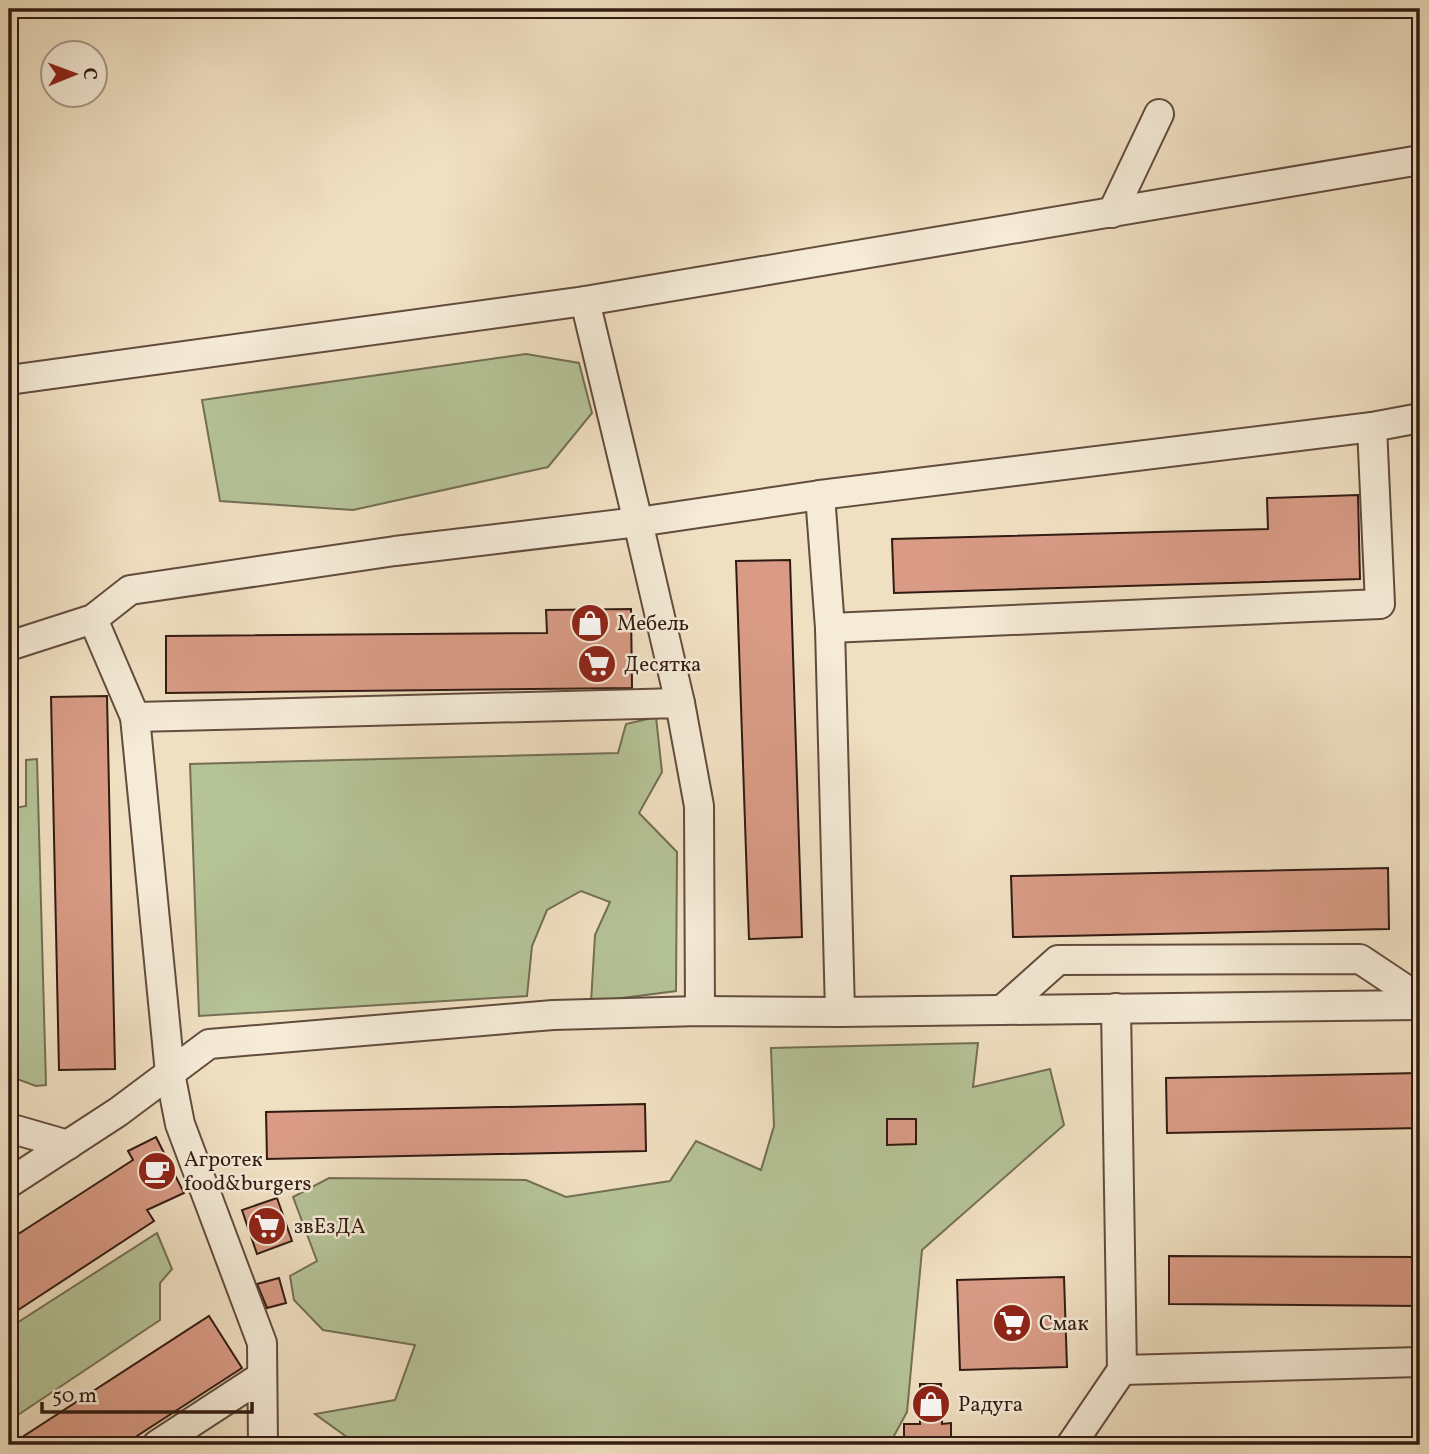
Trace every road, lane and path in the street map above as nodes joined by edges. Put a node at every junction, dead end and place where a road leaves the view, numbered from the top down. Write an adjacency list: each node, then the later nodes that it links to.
1 (1158, 114): 3 (street)
2 (1420, 160): 3 (street)
3 (1112, 213): 4 (street)
4 (585, 301): 5 (street); 9 (street)
5 (9, 380)
6 (1420, 418): 7 (street)
7 (1372, 427): 8 (street); 11 (street)
8 (820, 495): 9 (street); 11 (street)
9 (638, 522): 10 (street); 13 (street)
10 (93, 618): 12 (street); 14 (street)
11 (830, 628): 20 (street)
12 (9, 646)
13 (680, 703): 14 (street); 19 (street)
14 (135, 717): 21 (street)
15 (1420, 999): 18 (street)
16 (1420, 1005): 17 (street)
17 (1116, 1008): 18 (street); 26 (street)
18 (1002, 1010): 20 (street)
19 (700, 1011): 20 (street); 21 (street)
20 (840, 1012)
21 (170, 1073): 23 (street); 27 (street)
22 (9, 1128): 23 (street)
23 (68, 1145): 24 (street)
24 (9, 1183)
25 (1420, 1362): 26 (street)
26 (1122, 1370): 30 (street)
27 (261, 1377): 28 (street); 29 (street)
28 (158, 1445)
29 (263, 1445)
30 (1071, 1445)

